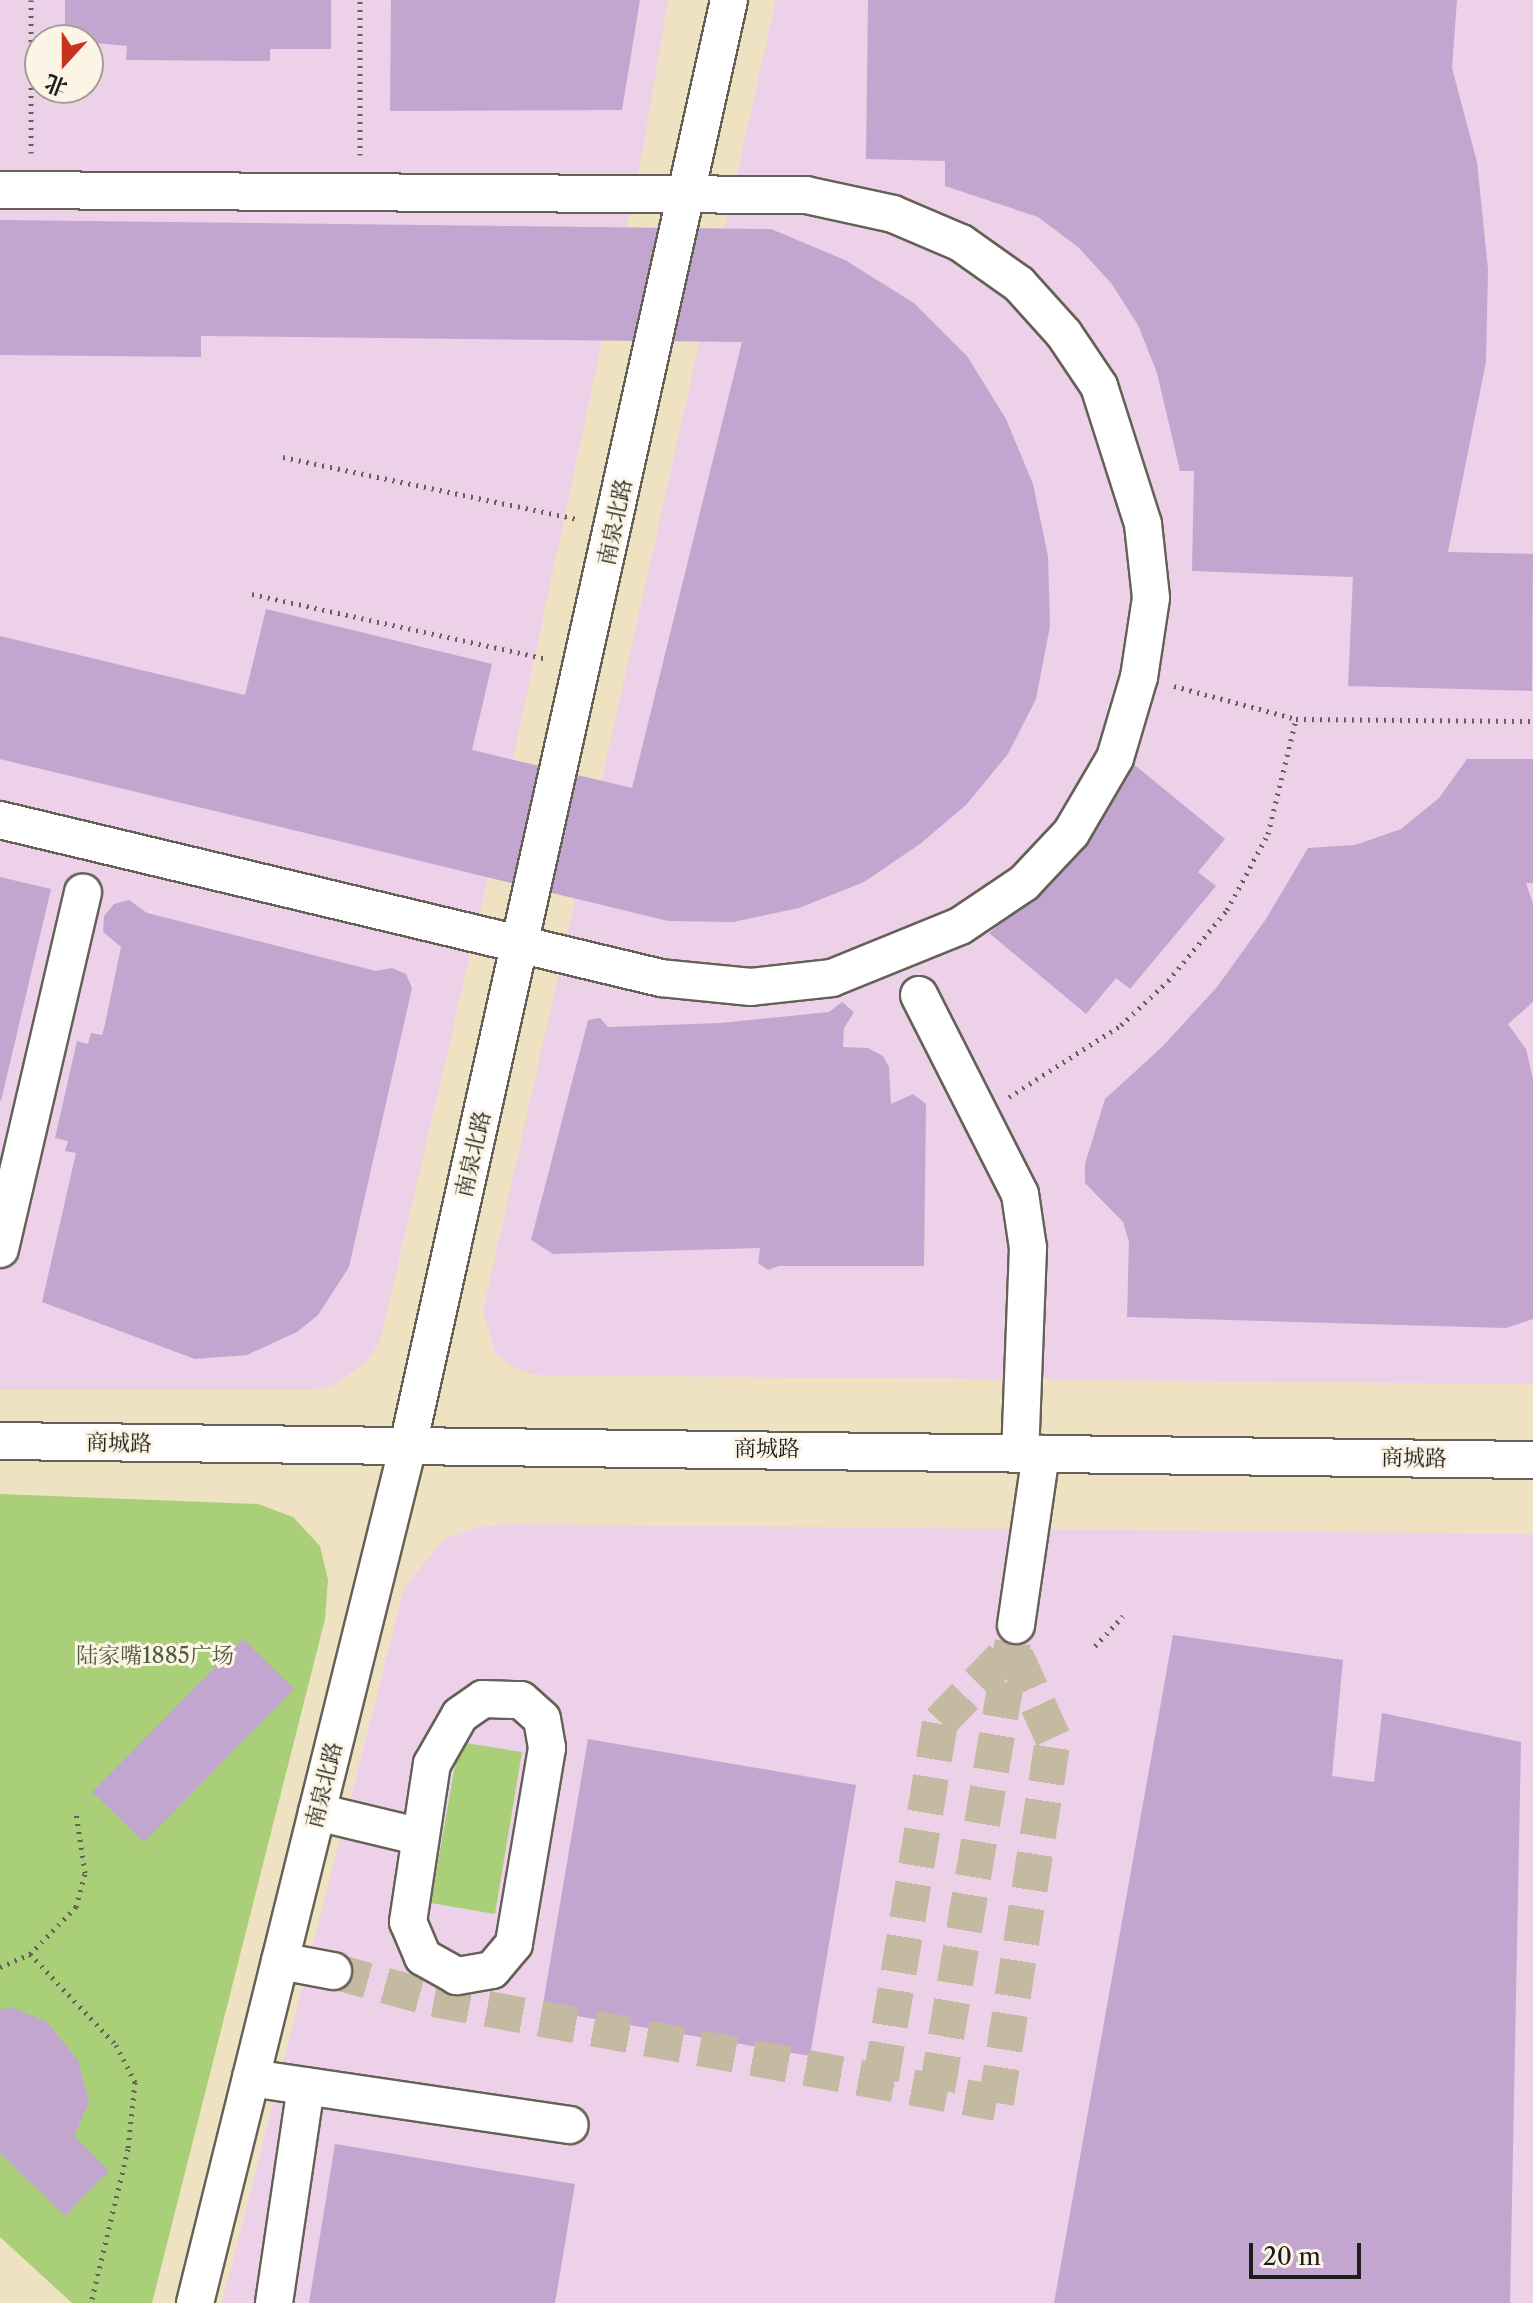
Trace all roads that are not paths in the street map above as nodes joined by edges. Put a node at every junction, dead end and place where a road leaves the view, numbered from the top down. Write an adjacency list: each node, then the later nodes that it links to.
1 (729, 0): 3 (street, 南泉北路)
2 (16, 190): 3 (street)
3 (688, 194): 6 (street, 南泉北路); 6 (street)
4 (0, 820): 6 (street)
5 (83, 893): 8 (street)
6 (520, 946): 10 (street, 南泉北路)
7 (919, 995): 11 (street)
8 (0, 1249)
9 (0, 1441): 10 (street, 商城路)
10 (407, 1450): 11 (street, 商城路); 14 (street, 南泉北路)
11 (1030, 1454): 12 (street, 商城路); 13 (street)
12 (1533, 1460)
13 (1016, 1625)
14 (317, 1812): 15 (street); 16 (street, 南泉北路)
15 (417, 1836): 15 (street)
16 (280, 1961): 17 (street); 18 (street, 南泉北路)
17 (333, 1971)
18 (251, 2078): 19 (street); 21 (street, 南泉北路)
19 (306, 2086): 20 (street); 22 (street)
20 (570, 2125)
21 (195, 2303)
22 (274, 2303)

